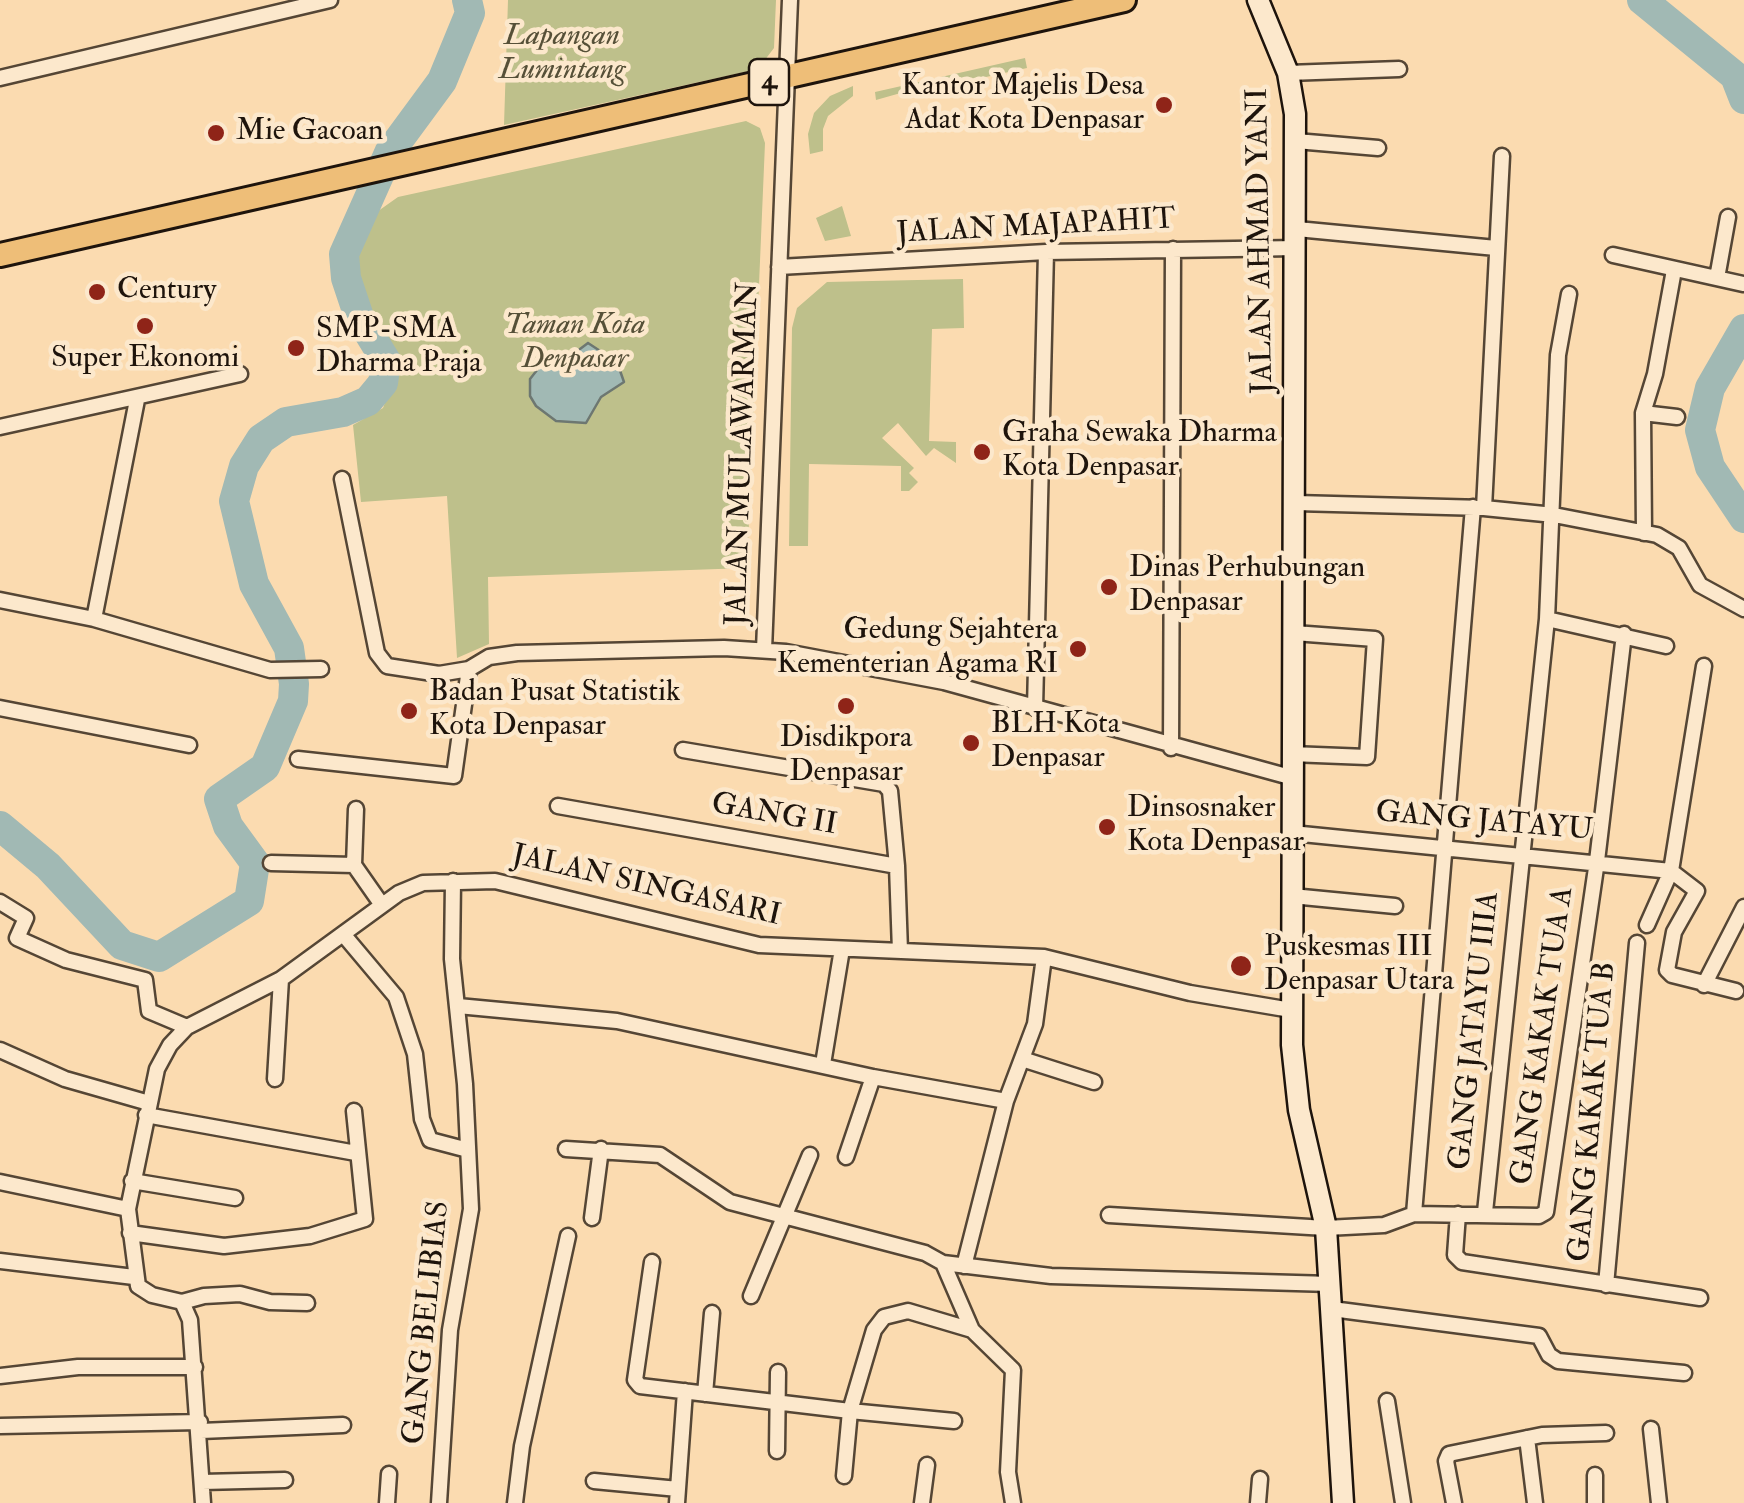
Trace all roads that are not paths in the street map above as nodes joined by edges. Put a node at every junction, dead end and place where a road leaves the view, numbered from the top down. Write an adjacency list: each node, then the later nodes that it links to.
1 (330, 0): 7 (street)
2 (790, 0): 8 (street, JALAN MULAWARMAN)
3 (1124, 0): 8 (highway, 4)
4 (1258, 0): 6 (main road, JALAN AHMAD YANI)
5 (1399, 69): 6 (street)
6 (1288, 72): 9 (main road, JALAN AHMAD YANI)
7 (0, 78)
8 (784, 78): 17 (highway, 4); 19 (street, JALAN MULAWARMAN)
9 (1296, 142): 10 (street); 13 (main road, JALAN AHMAD YANI)
10 (1378, 148)
11 (1502, 156): 14 (street)
12 (1728, 217): 21 (street)
13 (1297, 239): 14 (street, JALAN MAJAPAHIT); 15 (street, JALAN MAJAPAHIT); 30 (main road, JALAN AHMAD YANI)
14 (1496, 248): 31 (street)
15 (1174, 249): 16 (street, JALAN MAJAPAHIT); 48 (street)
16 (1046, 252): 19 (street, JALAN MAJAPAHIT); 46 (street)
17 (0, 255)
18 (1613, 255): 20 (street)
19 (778, 267): 41 (street, JALAN MULAWARMAN)
20 (1674, 270): 21 (street); 26 (street)
21 (1717, 278): 22 (street)
22 (1743, 284)
23 (1568, 294): 32 (street, GANG JATAYU IIIA)
24 (240, 374): 25 (street)
25 (137, 400): 28 (street); 36 (street)
26 (1643, 413): 27 (street); 33 (street)
27 (1677, 417)
28 (0, 427)
29 (342, 479): 44 (street)
30 (1296, 503): 31 (street); 38 (main road, JALAN AHMAD YANI)
31 (1478, 508): 32 (street); 56 (street)
32 (1554, 515): 33 (street); 37 (street, GANG JATAYU IIIA)
33 (1644, 532): 35 (street)
34 (0, 600): 36 (street)
35 (1744, 609)
36 (94, 619): 43 (street)
37 (1547, 619): 39 (street); 57 (street, GANG JATAYU IIIA)
38 (1294, 633): 50 (main road, JALAN AHMAD YANI); 50 (street)
39 (1624, 634): 40 (street); 58 (street, GANG KAKAK TUA A)
40 (1666, 646)
41 (764, 650): 44 (street); 46 (street, JALAN MULAWARMAN)
42 (1704, 666): 62 (street, GANG KAKAK TUA B)
43 (321, 669)
44 (469, 669): 51 (street)
45 (0, 708): 47 (street)
46 (1035, 708): 48 (street, JALAN MULAWARMAN)
47 (189, 746)
48 (1171, 748): 52 (street, JALAN MULAWARMAN)
49 (683, 750): 61 (street)
50 (1291, 754): 52 (main road, JALAN AHMAD YANI)
51 (298, 759)
52 (1290, 778): 55 (main road, JALAN AHMAD YANI)
53 (558, 806): 61 (street, GANG II)
54 (356, 810): 60 (street)
55 (1292, 832): 56 (street, GANG JATAYU); 64 (main road, JALAN AHMAD YANI)
56 (1443, 849): 57 (street, GANG JATAYU); 101 (street)
57 (1521, 857): 58 (street, GANG JATAYU); 100 (street, GANG JATAYU IIIA)
58 (1597, 861): 62 (street, GANG JATAYU); 100 (street, GANG KAKAK TUA A)
59 (270, 863): 60 (street)
60 (354, 865): 66 (street)
61 (897, 866): 73 (street)
62 (1671, 870): 69 (street, GANG KAKAK TUA B); 76 (street)
63 (453, 882): 66 (street, JALAN SINGASARI); 72 (street, JALAN SINGASARI); 78 (street, GANG BELIBIAS)
64 (1292, 896): 67 (street); 79 (main road, JALAN AHMAD YANI)
65 (0, 902): 80 (street)
66 (382, 905): 70 (street, JALAN SINGASARI)
67 (1395, 906)
68 (1744, 907): 76 (street)
69 (1647, 925)
70 (343, 934): 75 (street, JALAN SINGASARI); 92 (street)
71 (1636, 943): 115 (street, GANG KAKAK TUA B)
72 (842, 949): 73 (street, JALAN SINGASARI); 83 (street)
73 (900, 951): 74 (street, JALAN SINGASARI)
74 (1044, 957): 79 (street, JALAN SINGASARI); 82 (street)
75 (281, 979): 80 (street, JALAN SINGASARI); 85 (street)
76 (1704, 985): 77 (street)
77 (1736, 992)
78 (458, 1006): 83 (street); 92 (street, GANG BELIBIAS)
79 (1291, 1010): 106 (main road, JALAN AHMAD YANI)
80 (187, 1027): 88 (street, JALAN SINGASARI)
81 (0, 1050): 88 (street)
82 (1022, 1059): 86 (street); 87 (street)
83 (824, 1064): 84 (street)
84 (873, 1078): 87 (street); 95 (street)
85 (275, 1079)
86 (1094, 1082)
87 (1006, 1101): 112 (street)
88 (147, 1109): 93 (street); 96 (street, JALAN SINGASARI)
89 (354, 1111): 93 (street)
90 (566, 1149): 91 (street)
91 (600, 1149): 103 (street); 105 (street)
92 (468, 1150): 151 (street, GANG BELIBIAS)
93 (356, 1153): 107 (street)
94 (810, 1155): 103 (street)
95 (846, 1157)
96 (132, 1180): 98 (street); 99 (street, JALAN SINGASARI)
97 (0, 1182): 99 (street)
98 (235, 1198)
99 (128, 1209): 107 (street, JALAN SINGASARI)
100 (1485, 1212): 102 (street)
101 (1414, 1214): 102 (street); 106 (street)
102 (1458, 1214): 115 (street)
103 (785, 1215): 111 (street); 116 (street)
104 (1109, 1215): 106 (street)
105 (592, 1218)
106 (1326, 1228): 114 (main road, JALAN AHMAD YANI)
107 (130, 1232): 113 (street, JALAN SINGASARI)
108 (568, 1236): 152 (street)
109 (0, 1261): 113 (street)
110 (652, 1262): 127 (street)
111 (943, 1263): 112 (street); 122 (street)
112 (964, 1266): 114 (street)
113 (134, 1277): 118 (street)
114 (1331, 1284): 120 (main road, JALAN AHMAD YANI)
115 (1606, 1284): 117 (street)
116 (752, 1296)
117 (1700, 1298)
118 (182, 1302): 119 (street); 123 (street)
119 (307, 1303)
120 (1332, 1309): 125 (street); 156 (main road, JALAN AHMAD YANI)
121 (712, 1314): 128 (street)
122 (972, 1330): 131 (street); 154 (street)
123 (194, 1367): 126 (street); 135 (street)
124 (778, 1372): 130 (street)
125 (1684, 1374)
126 (0, 1376)
127 (685, 1391): 128 (street); 148 (street)
128 (705, 1394): 130 (street)
129 (1387, 1401): 157 (street)
130 (776, 1402): 131 (street); 139 (street)
131 (850, 1411): 132 (street); 143 (street)
132 (954, 1421)
133 (343, 1425): 135 (street)
134 (0, 1426): 135 (street)
135 (200, 1426): 147 (street)
136 (1651, 1429): 161 (street)
137 (1606, 1433): 138 (street)
138 (1527, 1438): 158 (street); 159 (street)
139 (777, 1451)
140 (926, 1465): 153 (street)
141 (389, 1474): 150 (street)
142 (1595, 1475): 160 (street)
143 (844, 1476)
144 (1260, 1479): 155 (street)
145 (285, 1480): 147 (street)
146 (594, 1481): 148 (street)
147 (202, 1482): 149 (street)
148 (678, 1496)
149 (202, 1503)
150 (387, 1503)
151 (439, 1503)
152 (515, 1503)
153 (922, 1503)
154 (1012, 1503)
155 (1258, 1503)
156 (1343, 1503)
157 (1403, 1503)
158 (1454, 1503)
159 (1535, 1503)
160 (1595, 1503)
161 (1659, 1503)

